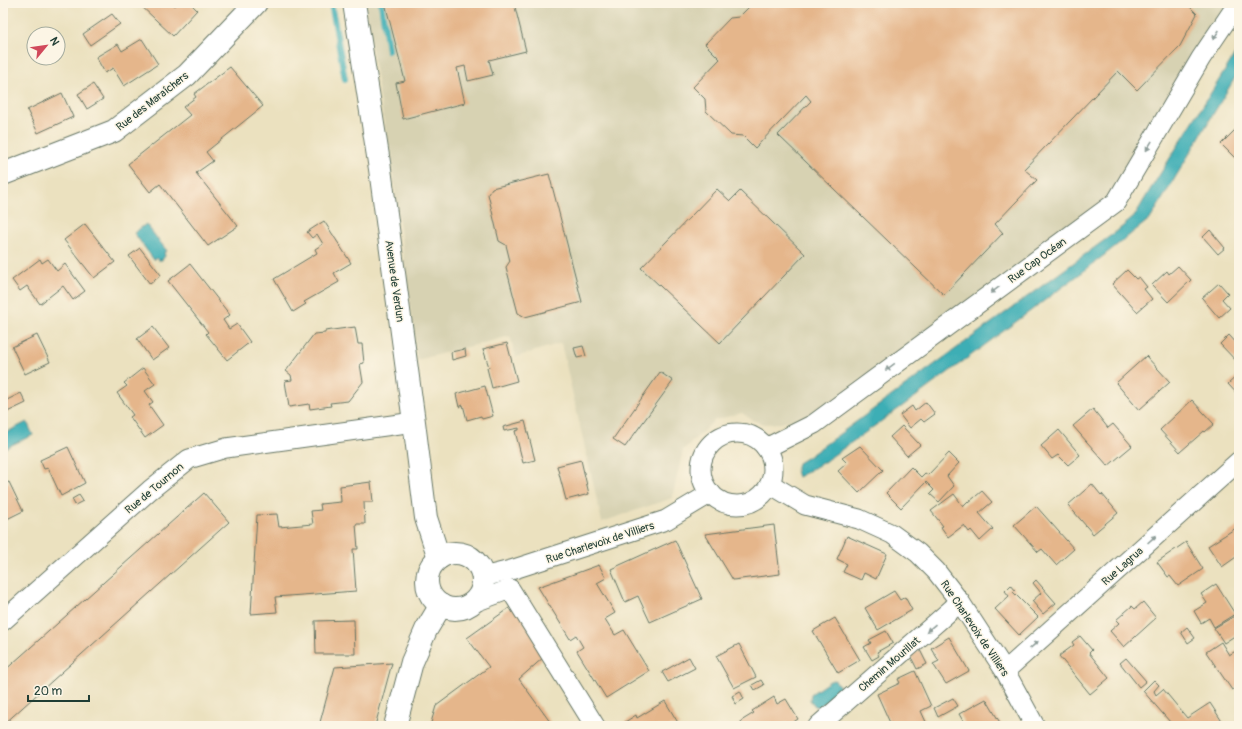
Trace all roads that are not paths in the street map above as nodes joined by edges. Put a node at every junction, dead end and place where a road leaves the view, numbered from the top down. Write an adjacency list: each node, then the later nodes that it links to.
1 (256, 3): 4 (street, Rue des Maraîchers)
2 (354, 3): 5 (street, Avenue de Verdun)
3 (1238, 3): 6 (street, Rue Cap Océan, one-way to 6)
4 (3, 174)
5 (414, 422): 10 (street, Avenue de Verdun); 15 (street, Rue de Tournon)
6 (766, 448): 8 (street); 9 (street)
7 (1239, 461): 16 (street, Rue Lagrua, one-way to 7)
8 (770, 484): 9 (street); 13 (street, Rue Charlevoix de Villiers)
9 (710, 493): 11 (street, Rue Charlevoix de Villiers)
10 (439, 558): 11 (street); 14 (street)
11 (483, 577): 12 (street)
12 (475, 602): 14 (street); 18 (street)
13 (960, 602): 16 (street, Rue Charlevoix de Villiers); 19 (street, Chemin Mourillat, one-way to 19)
14 (440, 605): 17 (street)
15 (3, 621)
16 (1005, 671): 20 (street, Rue Charlevoix de Villiers)
17 (395, 726)
18 (595, 726)
19 (818, 726)
20 (1035, 726)

